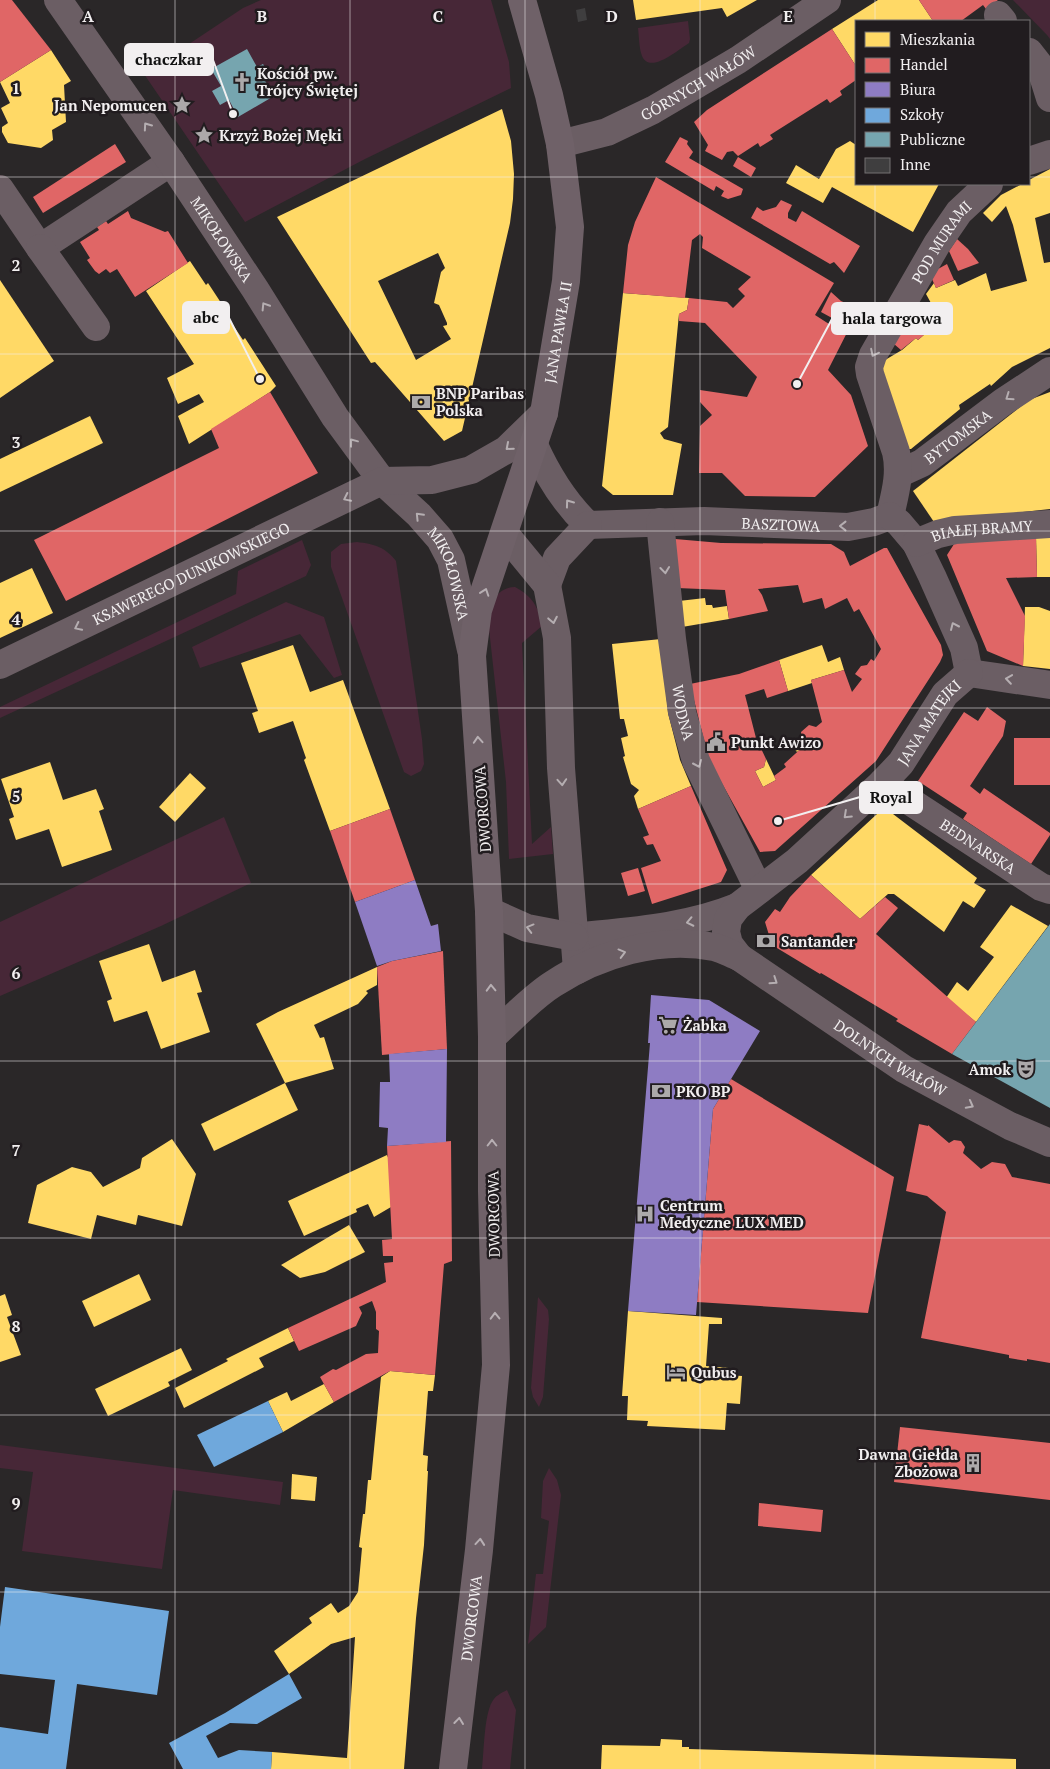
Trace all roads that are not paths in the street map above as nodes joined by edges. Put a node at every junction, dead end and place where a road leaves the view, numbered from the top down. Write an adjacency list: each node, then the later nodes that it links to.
1 (58, 0): 9 (street, MIKOŁOWSKA, one-way to 1)
2 (522, 0): 6 (main road, JANA PAWŁA II)
3 (827, 0): 6 (street, GÓRNYCH WAŁÓW)
4 (1030, 53): 5 (street)
5 (1050, 98)
6 (560, 144): 15 (main road, JANA PAWŁA II)
7 (1050, 154): 8 (street)
8 (1030, 161)
9 (171, 162): 12 (street); 18 (street, MIKOŁOWSKA, one-way to 9)
10 (988, 185): 17 (street, POD MURAMI, one-way to 17)
11 (0, 189): 12 (street)
12 (40, 248): 13 (street)
13 (96, 327)
14 (1050, 371): 17 (street, BYTOMSKA, one-way to 17)
15 (544, 413): 16 (main road, JANA PAWŁA II); 18 (street, one-way to 18)
16 (534, 445): 22 (street, one-way to 16); 23 (main road, JANA PAWŁA II)
17 (898, 474): 19 (street)
18 (382, 481): 26 (street, MIKOŁOWSKA, one-way to 18); 27 (street, KSAWEREGO DUNIKOWSKIEGO, one-way to 27)
19 (890, 516): 20 (street, BASZTOWA, one-way to 20); 24 (street)
20 (660, 522): 22 (street, BASZTOWA); 31 (street, WODNA, one-way to 31)
21 (1050, 524): 24 (street, BIAŁEJ BRAMY)
22 (588, 525): 25 (street)
23 (505, 534): 25 (street); 26 (main road, JANA PAWŁA II, one-way to 23)
24 (916, 543): 28 (street, one-way to 24)
25 (547, 585): 36 (street, one-way to 36)
26 (472, 656): 34 (main road, DWORCOWA, one-way to 26)
27 (0, 665)
28 (969, 673): 29 (street, JANA MATEJKI, one-way to 28); 30 (street, JANA MATEJKI)
29 (1050, 685)
30 (882, 783): 31 (street, JANA MATEJKI, one-way to 31); 32 (street, BEDNARSKA)
31 (760, 890): 33 (street, JANA MATEJKI)
32 (1050, 890)
33 (737, 907): 35 (street, JANA MATEJKI); 36 (street, one-way to 36)
34 (489, 911): 36 (street, one-way to 34); 39 (main road, DWORCOWA, one-way to 34)
35 (726, 932): 37 (street, DOLNYCH WAŁÓW)
36 (574, 937): 38 (street)
37 (739, 957): 38 (street, DOLNYCH WAŁÓW, one-way to 37); 40 (street, DOLNYCH WAŁÓW, one-way to 40)
38 (577, 970): 39 (street, DOLNYCH WAŁÓW)
39 (492, 1037): 41 (main road, DWORCOWA, one-way to 39)
40 (1050, 1143)
41 (453, 1769)

